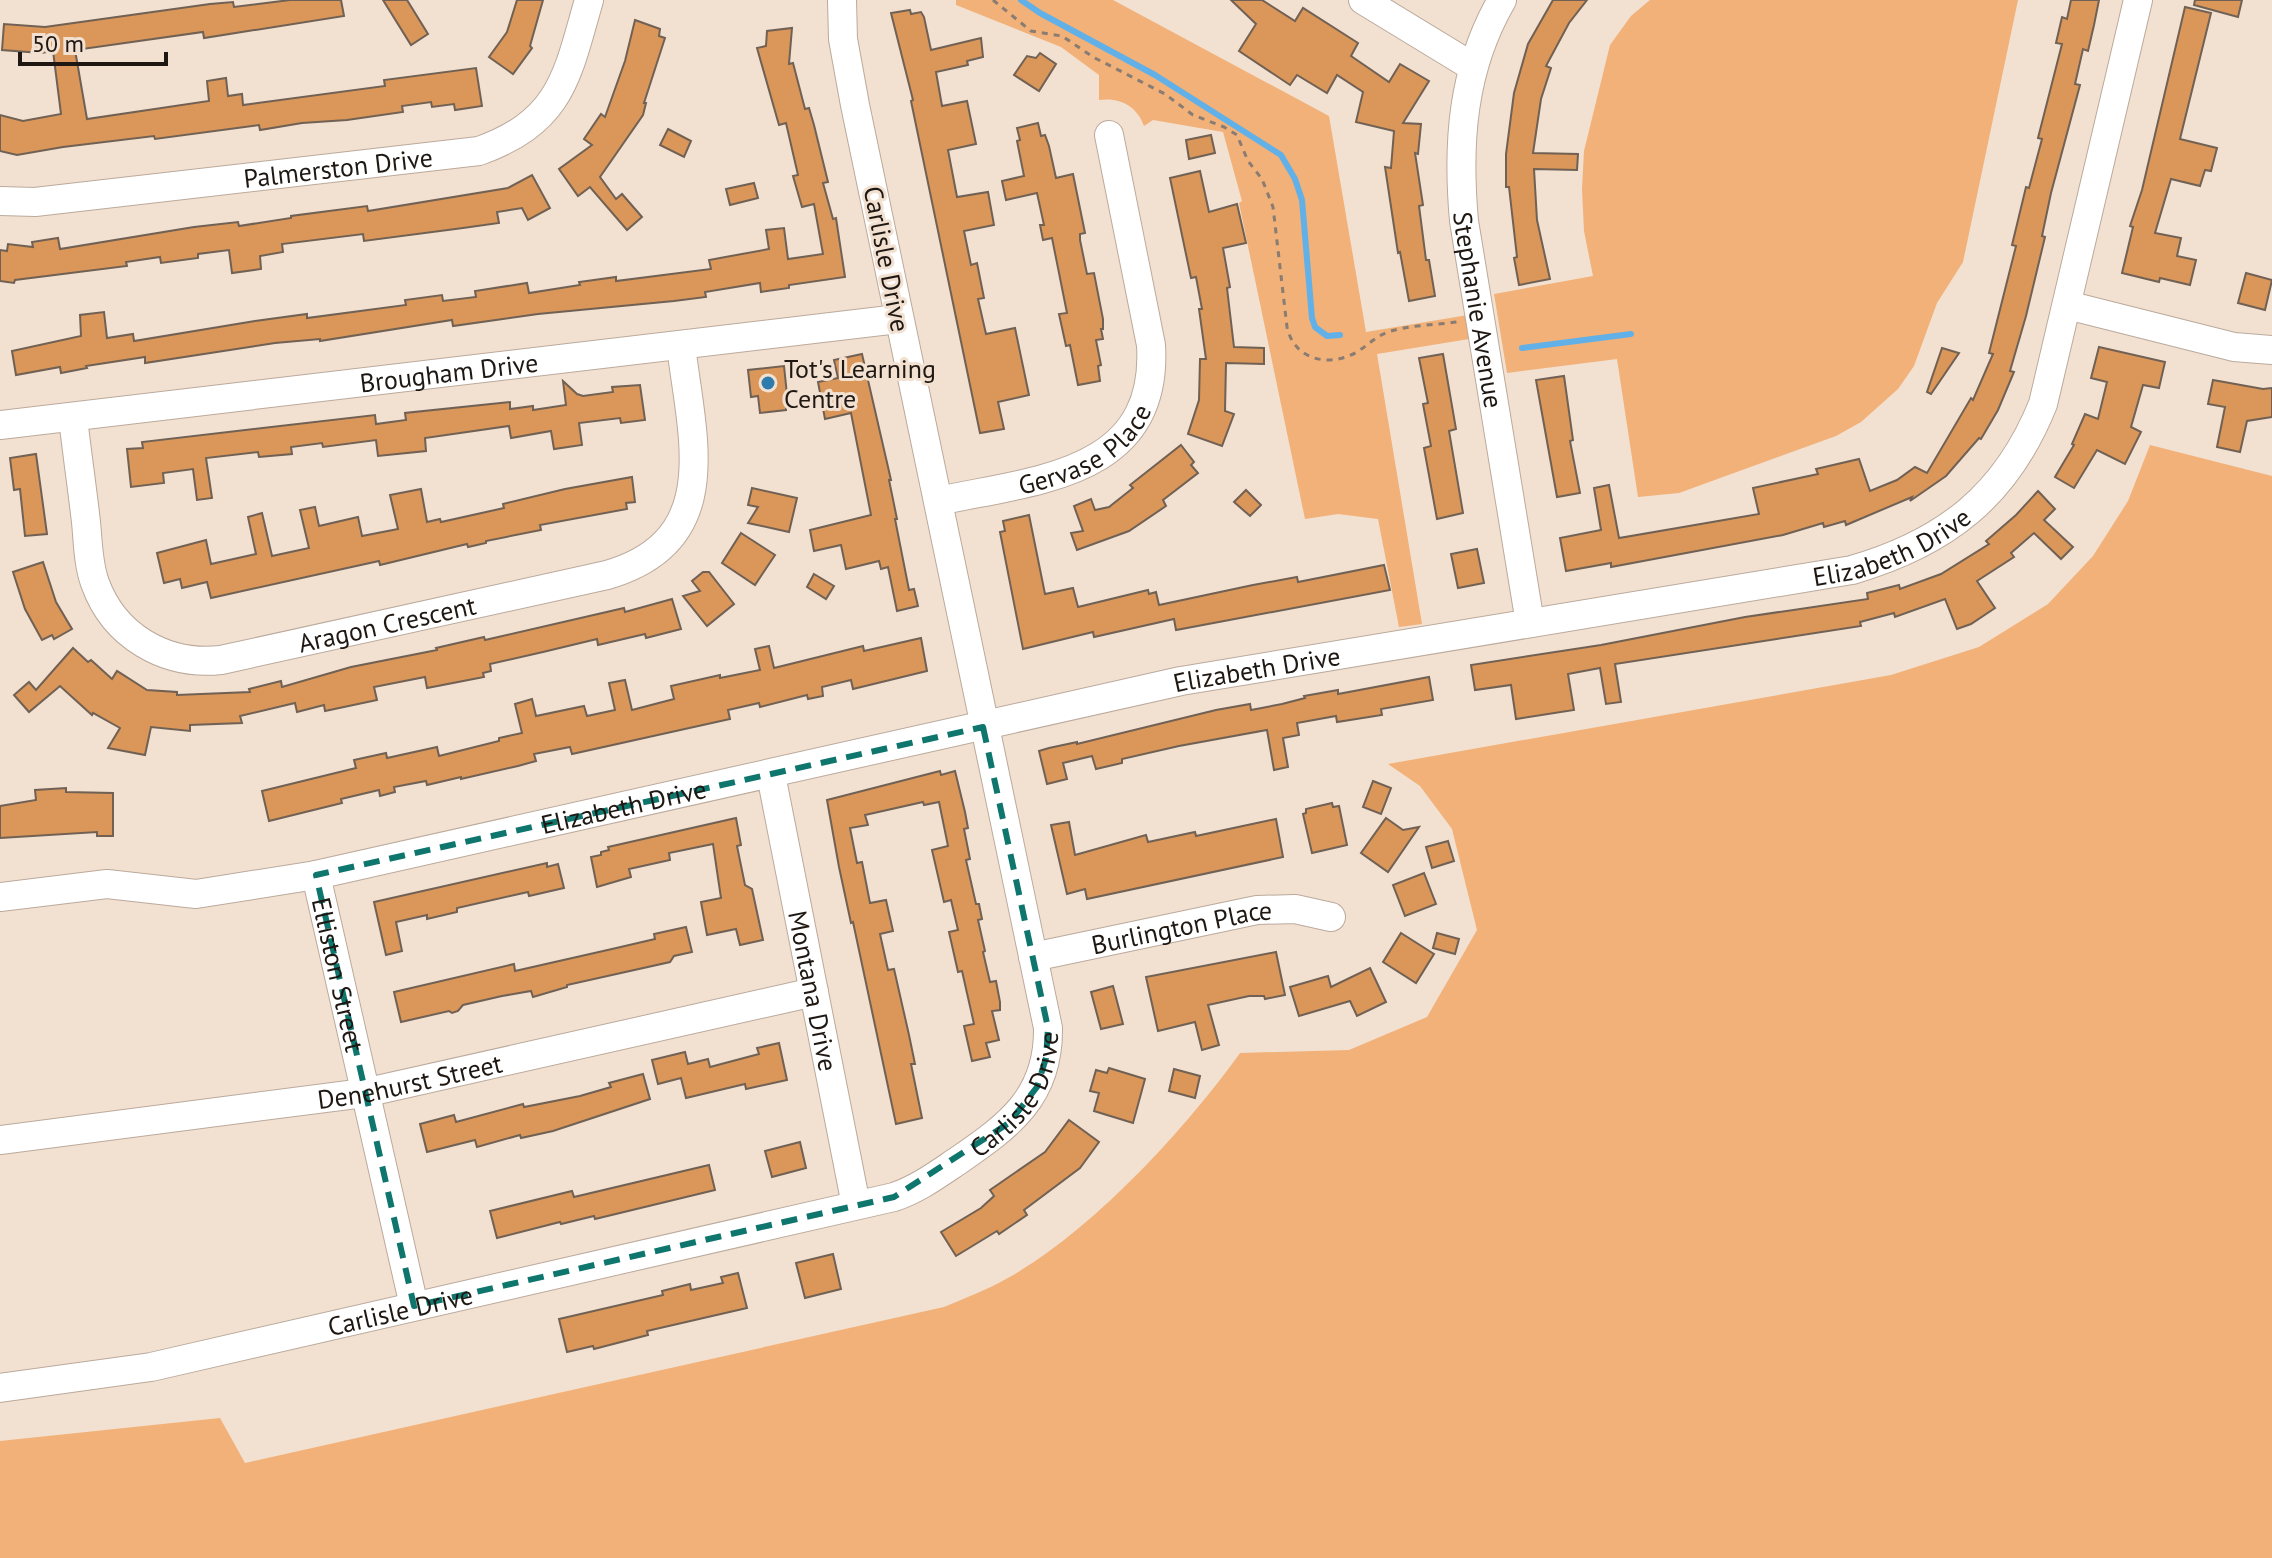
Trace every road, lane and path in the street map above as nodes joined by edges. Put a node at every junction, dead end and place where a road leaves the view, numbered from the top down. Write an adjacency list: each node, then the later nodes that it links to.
1 (589, 0): 9 (street, Palmerston Drive)
2 (842, 0): 12 (street, Carlisle Drive)
3 (993, 0): 11 (path)
4 (1363, 0): 7 (street)
5 (1502, 0): 7 (street, Stephanie Avenue)
6 (2138, 0): 10 (street, Elizabeth Drive)
7 (1473, 67): 11 (street, Stephanie Avenue)
8 (1109, 135): 17 (street, Gervase Place)
9 (0, 201)
10 (2067, 305): 14 (street); 18 (street, Elizabeth Drive)
11 (1481, 318): 18 (street, Stephanie Avenue)
12 (898, 319): 13 (street, Brougham Drive); 17 (street, Carlisle Drive)
13 (681, 346): 15 (street, Brougham Drive); 15 (street, Aragon Crescent)
14 (2272, 350)
15 (73, 418): 16 (street, Brougham Drive)
16 (0, 425)
17 (939, 501): 19 (street, Carlisle Drive)
18 (1530, 623): 19 (street, Elizabeth Drive)
19 (983, 727): 20 (street, Elizabeth Drive); 24 (street, Carlisle Drive)
20 (771, 775): 21 (street, Elizabeth Drive); 25 (street, Montana Drive)
21 (316, 875): 22 (street, Elizabeth Drive); 26 (street, Elliston Street)
22 (0, 897)
23 (1331, 917): 24 (street, Burlington Place)
24 (1033, 957): 28 (street, Carlisle Drive)
25 (814, 992): 26 (street, Denehurst Street); 28 (street, Montana Drive)
26 (364, 1093): 27 (street, Denehurst Street); 29 (street, Elliston Street)
27 (0, 1140)
28 (856, 1205): 29 (street, Carlisle Drive)
29 (414, 1306): 30 (street, Carlisle Drive)
30 (0, 1388)

